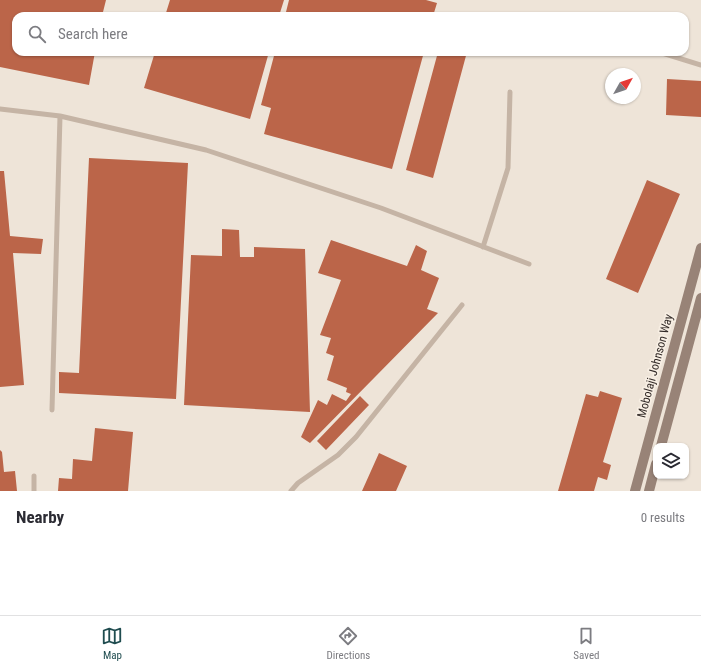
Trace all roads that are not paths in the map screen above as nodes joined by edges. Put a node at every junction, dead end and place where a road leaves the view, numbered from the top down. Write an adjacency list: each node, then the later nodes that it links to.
1 (672, 56): 2 (lane)
2 (701, 65)
3 (510, 92): 6 (lane)
4 (0, 109): 5 (lane)
5 (60, 116): 6 (lane); 12 (lane)
6 (483, 247): 8 (lane)
7 (701, 248): 18 (street, Mobolaji Johnson Way)
8 (528, 264)
9 (701, 298): 11 (street)
10 (462, 305): 17 (lane)
11 (699, 316): 13 (street)
12 (52, 410)
13 (662, 443)
14 (34, 476): 16 (lane)
15 (653, 476): 19 (street)
16 (34, 491)
17 (291, 491)
18 (635, 491)
19 (649, 491)

